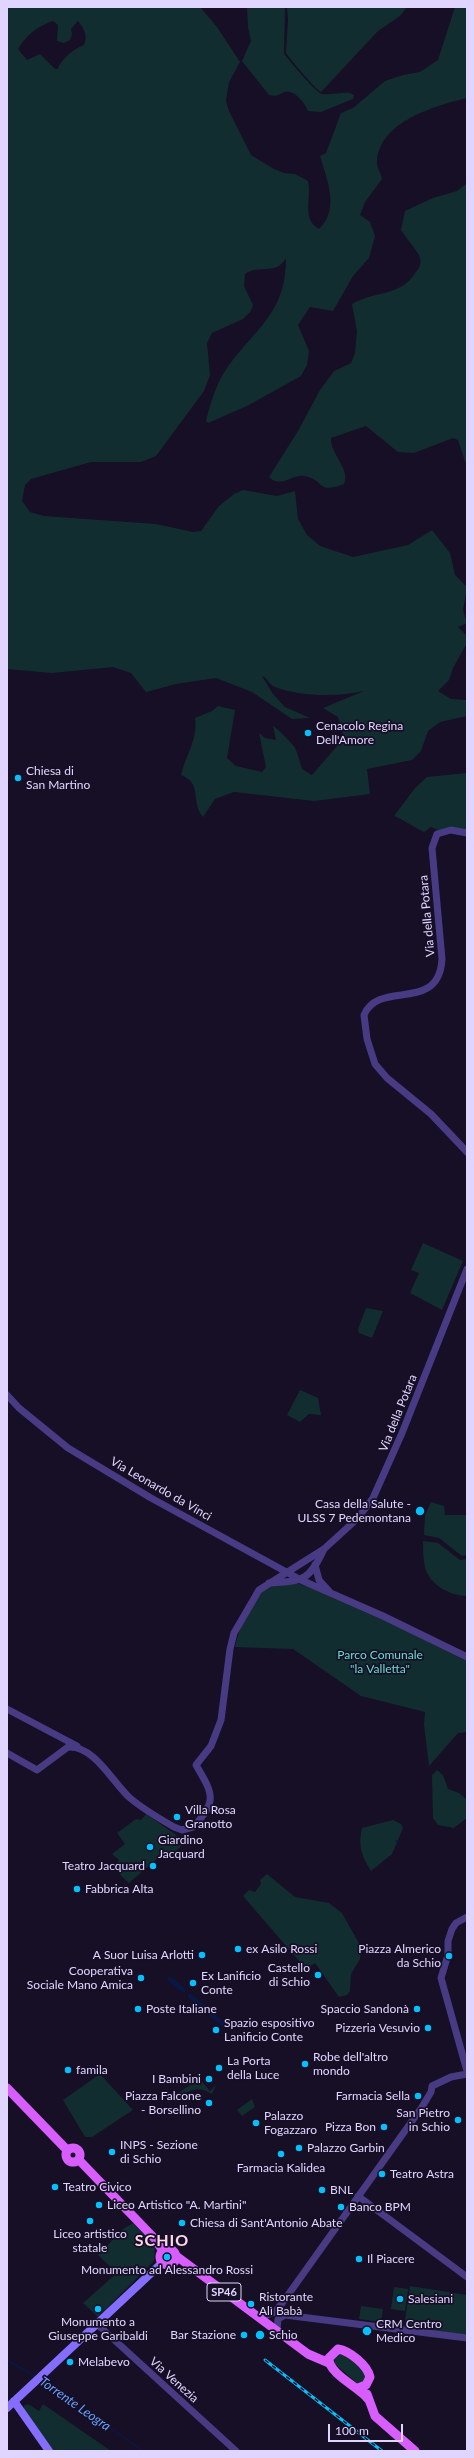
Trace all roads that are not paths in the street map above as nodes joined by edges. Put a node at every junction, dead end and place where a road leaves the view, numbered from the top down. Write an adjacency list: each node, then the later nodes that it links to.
1 (467, 833): 2 (street, Via della Potara)
2 (467, 1152)
3 (467, 1269): 5 (street, Via della Potara)
4 (7, 1395): 8 (street, Via Leonardo da Vinci)
5 (324, 1549): 6 (street, Via della Potara); 7 (street, Via della Potara)
6 (302, 1562): 7 (street); 8 (street, Via della Potara); 9 (street)
7 (316, 1567): 9 (street, Via della Potara); 13 (street, Via Leonardo da Vinci)
8 (286, 1572): 9 (street, Via Leonardo da Vinci); 11 (street, Via della Potara)
9 (298, 1579): 10 (street); 12 (street, Via Leonardo da Vinci)
10 (284, 1582): 11 (street); 12 (street, Via Leonardo da Vinci)
11 (269, 1583): 17 (street, Via della Potara)
12 (314, 1586): 13 (street, Via Leonardo da Vinci)
13 (332, 1594): 14 (street, Via Leonardo da Vinci)
14 (467, 1657)
15 (7, 1709): 16 (street)
16 (62, 1737): 17 (street); 18 (street)
17 (81, 1749): 18 (street)
18 (63, 1750): 19 (street)
19 (7, 1753)
20 (466, 1917): 21 (street)
21 (467, 2073): 23 (street)
22 (7, 2088): 24 (main road)
23 (358, 2196): 26 (street); 27 (street)
24 (163, 2250): 25 (main road); 25 (main road)
25 (170, 2260): 29 (main road, SP46); 30 (main road)
26 (467, 2277)
27 (283, 2302): 28 (street); 29 (street)
28 (285, 2315): 31 (street); 32 (street)
29 (261, 2318): 31 (main road, SP46)
30 (98, 2325): 35 (main road); 38 (street, Via Venezia)
31 (277, 2330): 33 (main road, SP46)
32 (467, 2338)
33 (330, 2358): 34 (main road); 34 (main road, SP46)
34 (359, 2386): 39 (main road, SP46)
35 (14, 2402): 36 (main road); 37 (main road)
36 (7, 2408)
37 (49, 2451)
38 (236, 2451)
39 (415, 2451)

